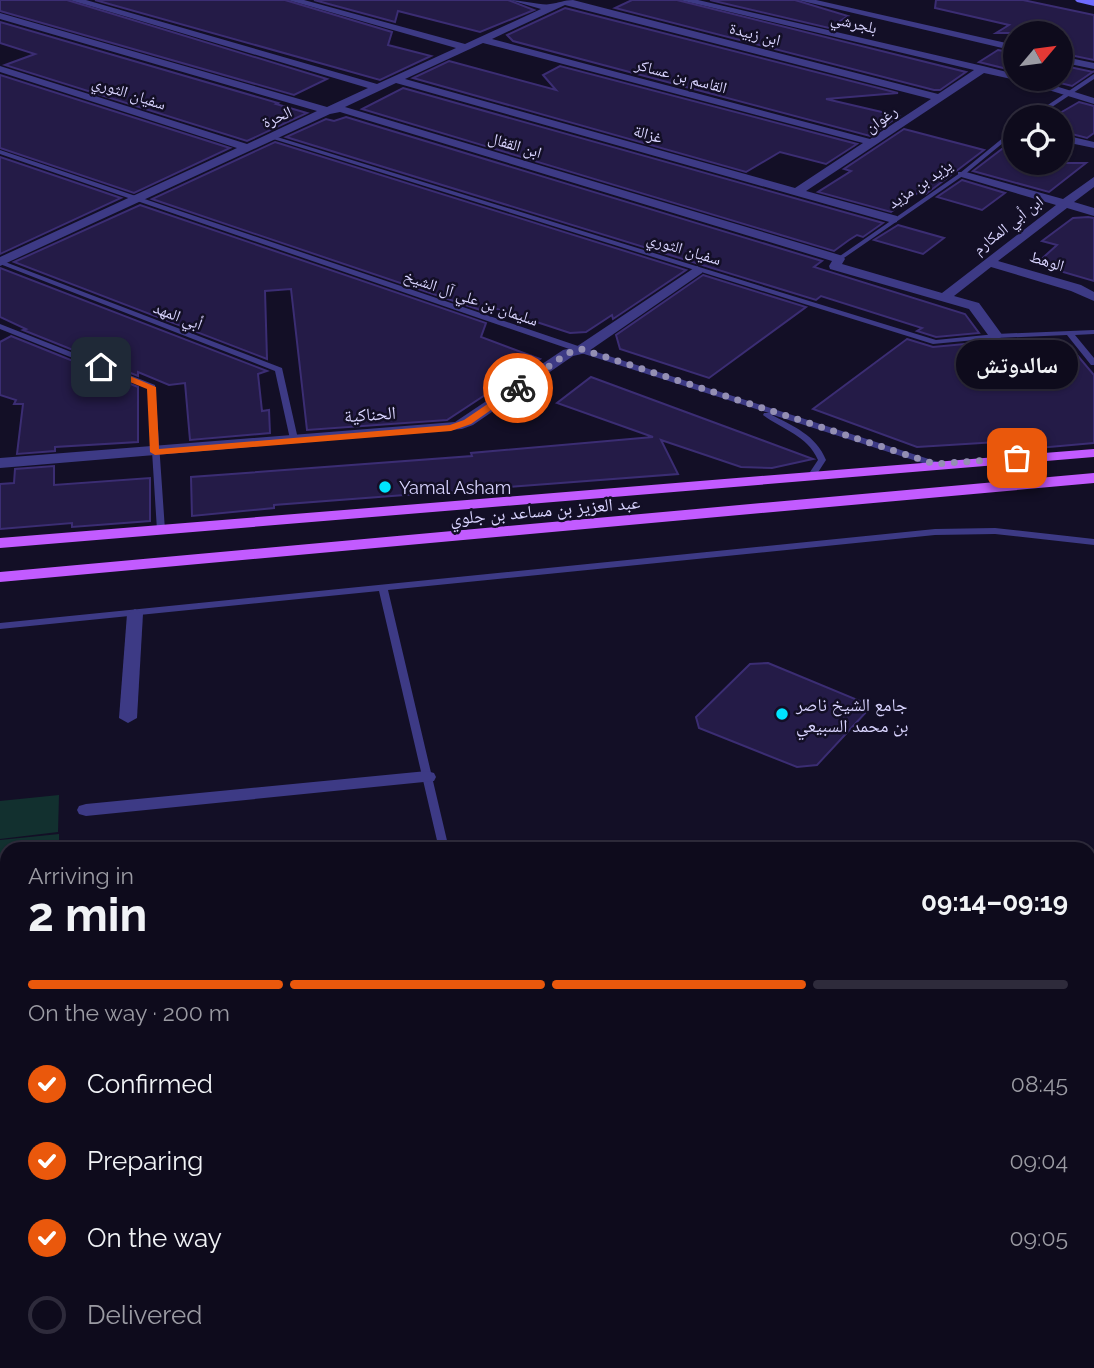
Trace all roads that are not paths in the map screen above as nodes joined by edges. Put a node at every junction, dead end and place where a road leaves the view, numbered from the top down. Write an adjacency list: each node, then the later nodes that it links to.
1 (75, 0): 21 (street)
2 (293, 0): 13 (street)
3 (515, 0): 9 (street)
4 (685, 0): 17 (street, بلجرشي)
5 (803, 0): 12 (street)
6 (1080, 0): 8 (street)
7 (566, 1): 9 (street, الحرة); 24 (street, ابن زبيدة)
8 (1094, 3)
9 (549, 9): 11 (street, الحرة)
10 (0, 16): 27 (street, ابن القفال)
11 (480, 39): 13 (street, الحرة); 31 (street, القاسم بن عساكر)
12 (1003, 45)
13 (465, 47): 20 (street, الحرة)
14 (1073, 62): 15 (street)
15 (1094, 66)
16 (0, 69): 33 (street, سفيان الثوري)
17 (983, 69): 18 (street, بلجرشي); 24 (street, رغوان)
18 (1003, 74)
19 (1094, 76): 23 (lane)
20 (393, 79): 21 (street, الحرة); 37 (street, غزالة)
21 (375, 87): 27 (street, الحرة)
22 (1064, 91): 23 (street)
23 (1067, 93): 25 (street); 26 (lane)
24 (938, 97): 31 (street, رغوان)
25 (1094, 101)
26 (1050, 105)
27 (328, 111): 28 (street, الحرة); 42 (street, ابن القفال)
28 (272, 137): 33 (street, الحرة); 45 (lane, سفيان الثوري)
29 (1003, 140): 35 (lane, يزيد بن مزيد)
30 (1073, 140): 32 (street)
31 (874, 143): 37 (street, رغوان)
32 (1094, 145)
33 (248, 148): 38 (street, الحرة)
34 (0, 152): 38 (lane, سليمان بن علي آل الشيخ)
35 (961, 174): 39 (street); 41 (lane, يزيد بن مزيد)
36 (1094, 181): 39 (street, ابن أبي المكارم)
37 (797, 192): 41 (street, غزالة)
38 (134, 199): 43 (street, الحرة); 52 (lane, سليمان بن علي آل الشيخ)
39 (1064, 204): 40 (street); 44 (street, ابن أبي المكارم)
40 (1094, 212)
41 (893, 219): 42 (lane, يزيد بن مزيد)
42 (839, 259): 46 (street, ابن القفال)
43 (0, 262): 55 (lane, أبي المهد)
44 (988, 262): 46 (street, ابن أبي المكارم); 47 (street, الوهط)
45 (697, 270): 51 (lane, سفيان الثوري); 52 (street, الحناكية)
46 (944, 297): 51 (street, ابن القفال)
47 (1094, 297)
48 (0, 326): 56 (lane)
49 (1094, 332): 50 (lane, سفيان الثوري)
50 (1070, 334): 51 (lane, سفيان الثوري); 53 (lane)
51 (996, 336)
52 (581, 349): 54 (lane, سليمان بن علي آل الشيخ); 55 (street, الحناكية)
53 (1094, 363)
54 (752, 406): 59 (lane, سليمان بن علي آل الشيخ); 60 (lane)
55 (294, 439): 56 (street, الحناكية)
56 (155, 452): 58 (street, الحناكية); 62 (lane)
57 (1094, 453): 59 (main road, عبد العزيز بن مساعد بن جلوي)
58 (0, 463)
59 (935, 464): 60 (main road, عبد العزيز بن مساعد بن جلوي)
60 (813, 475): 62 (main road, عبد العزيز بن مساعد بن جلوي)
61 (1094, 478): 65 (main road, عبد العزيز بن مساعد بن جلوي)
62 (161, 530): 64 (main road, عبد العزيز بن مساعد بن جلوي)
63 (1094, 542): 66 (lane)
64 (0, 543)
65 (0, 577)
66 (383, 588): 67 (lane); 70 (lane)
67 (135, 614): 68 (lane); 69 (street)
68 (0, 626)
69 (128, 718)
70 (427, 777): 71 (street); 72 (lane)
71 (86, 810)
72 (442, 842)

